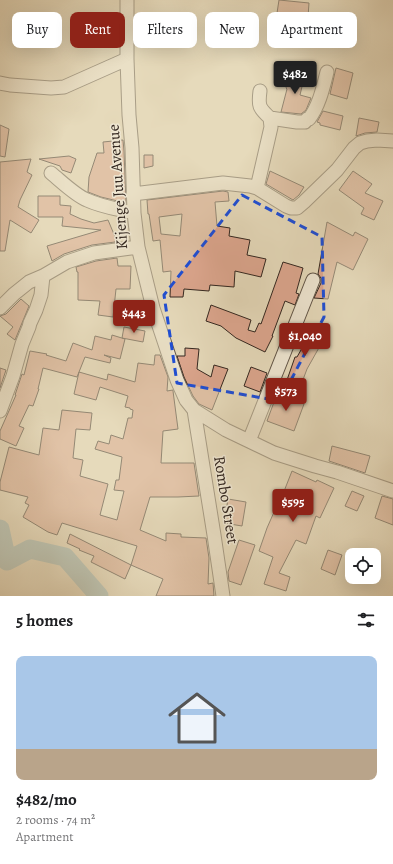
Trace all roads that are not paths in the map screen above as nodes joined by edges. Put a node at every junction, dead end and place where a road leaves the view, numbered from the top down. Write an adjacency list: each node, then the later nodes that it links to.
1 (127, 0): 2 (street, Kijenge Juu Avenue)
2 (127, 58): 4 (street); 10 (street, Kijenge Juu Avenue)
3 (327, 72): 6 (street)
4 (0, 83)
5 (260, 91): 6 (street)
6 (270, 118): 9 (street)
7 (393, 141): 9 (street)
8 (51, 173): 11 (street)
9 (257, 188): 10 (street)
10 (133, 194): 11 (street, Kijenge Juu Avenue)
11 (134, 213): 12 (street, Kijenge Juu Avenue)
12 (138, 247): 13 (street); 16 (street, Kijenge Juu Avenue)
13 (43, 276): 15 (street); 17 (street)
14 (313, 280): 18 (street)
15 (0, 308)
16 (194, 410): 18 (street, Kijenge Juu Avenue); 20 (street, Rombo Street)
17 (0, 411)
18 (249, 441): 19 (street, Kijenge Juu Avenue)
19 (393, 491)
20 (223, 596)

